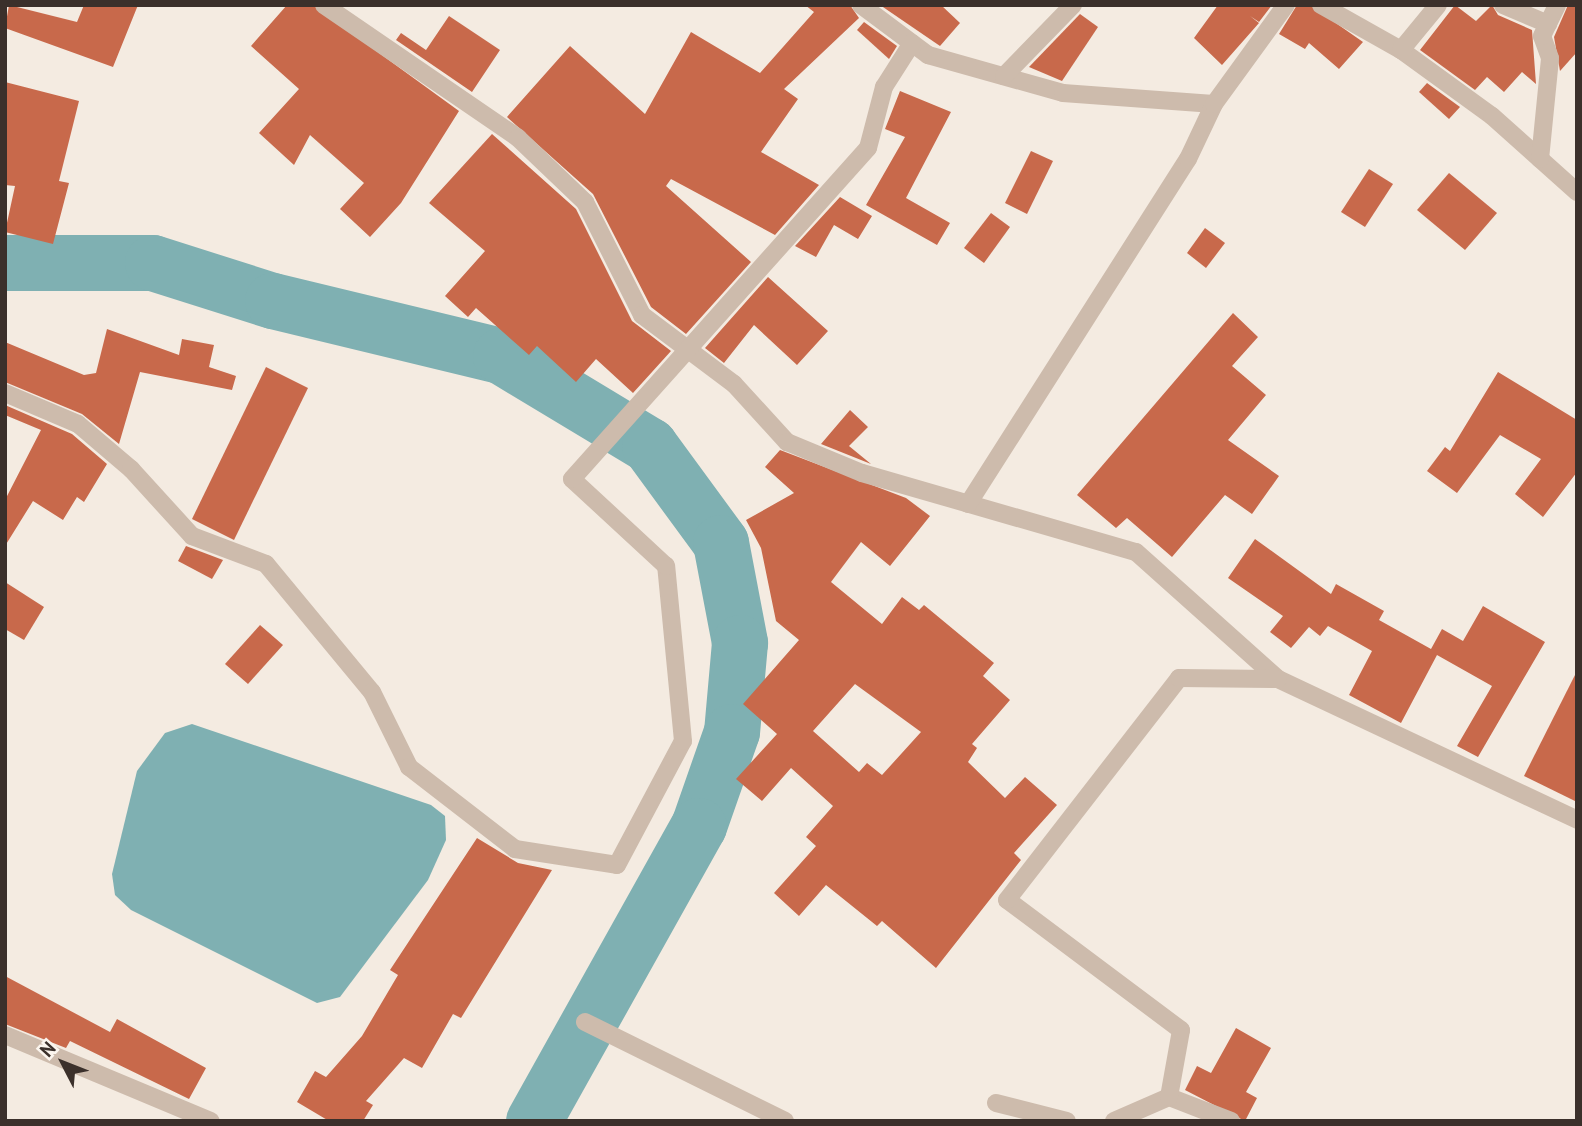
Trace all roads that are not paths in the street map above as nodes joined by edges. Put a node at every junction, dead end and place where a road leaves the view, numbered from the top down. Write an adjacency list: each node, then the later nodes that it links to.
1 (324, 5): 16 (street)
2 (861, 5): 10 (street)
3 (1073, 5): 12 (street)
4 (1286, 5): 13 (street)
5 (1321, 5): 11 (street)
6 (1438, 5): 11 (street)
7 (1503, 5): 9 (street)
8 (1557, 5): 9 (street)
9 (1548, 24): 14 (street)
10 (912, 43): 12 (street); 16 (street)
11 (1401, 50): 14 (street)
12 (1004, 76): 13 (street)
13 (1214, 104): 18 (street)
14 (1540, 159): 15 (street)
15 (1577, 192)
16 (685, 349): 17 (street); 18 (street)
17 (5, 393)
18 (968, 504): 19 (street)
19 (1278, 679): 20 (street); 23 (street)
20 (1577, 820)
21 (585, 1022): 26 (street)
22 (5, 1035): 25 (street)
23 (1169, 1097): 28 (street); 29 (street)
24 (996, 1103): 27 (street)
25 (211, 1121)
26 (785, 1121)
27 (1067, 1121)
28 (1114, 1121)
29 (1231, 1121)

